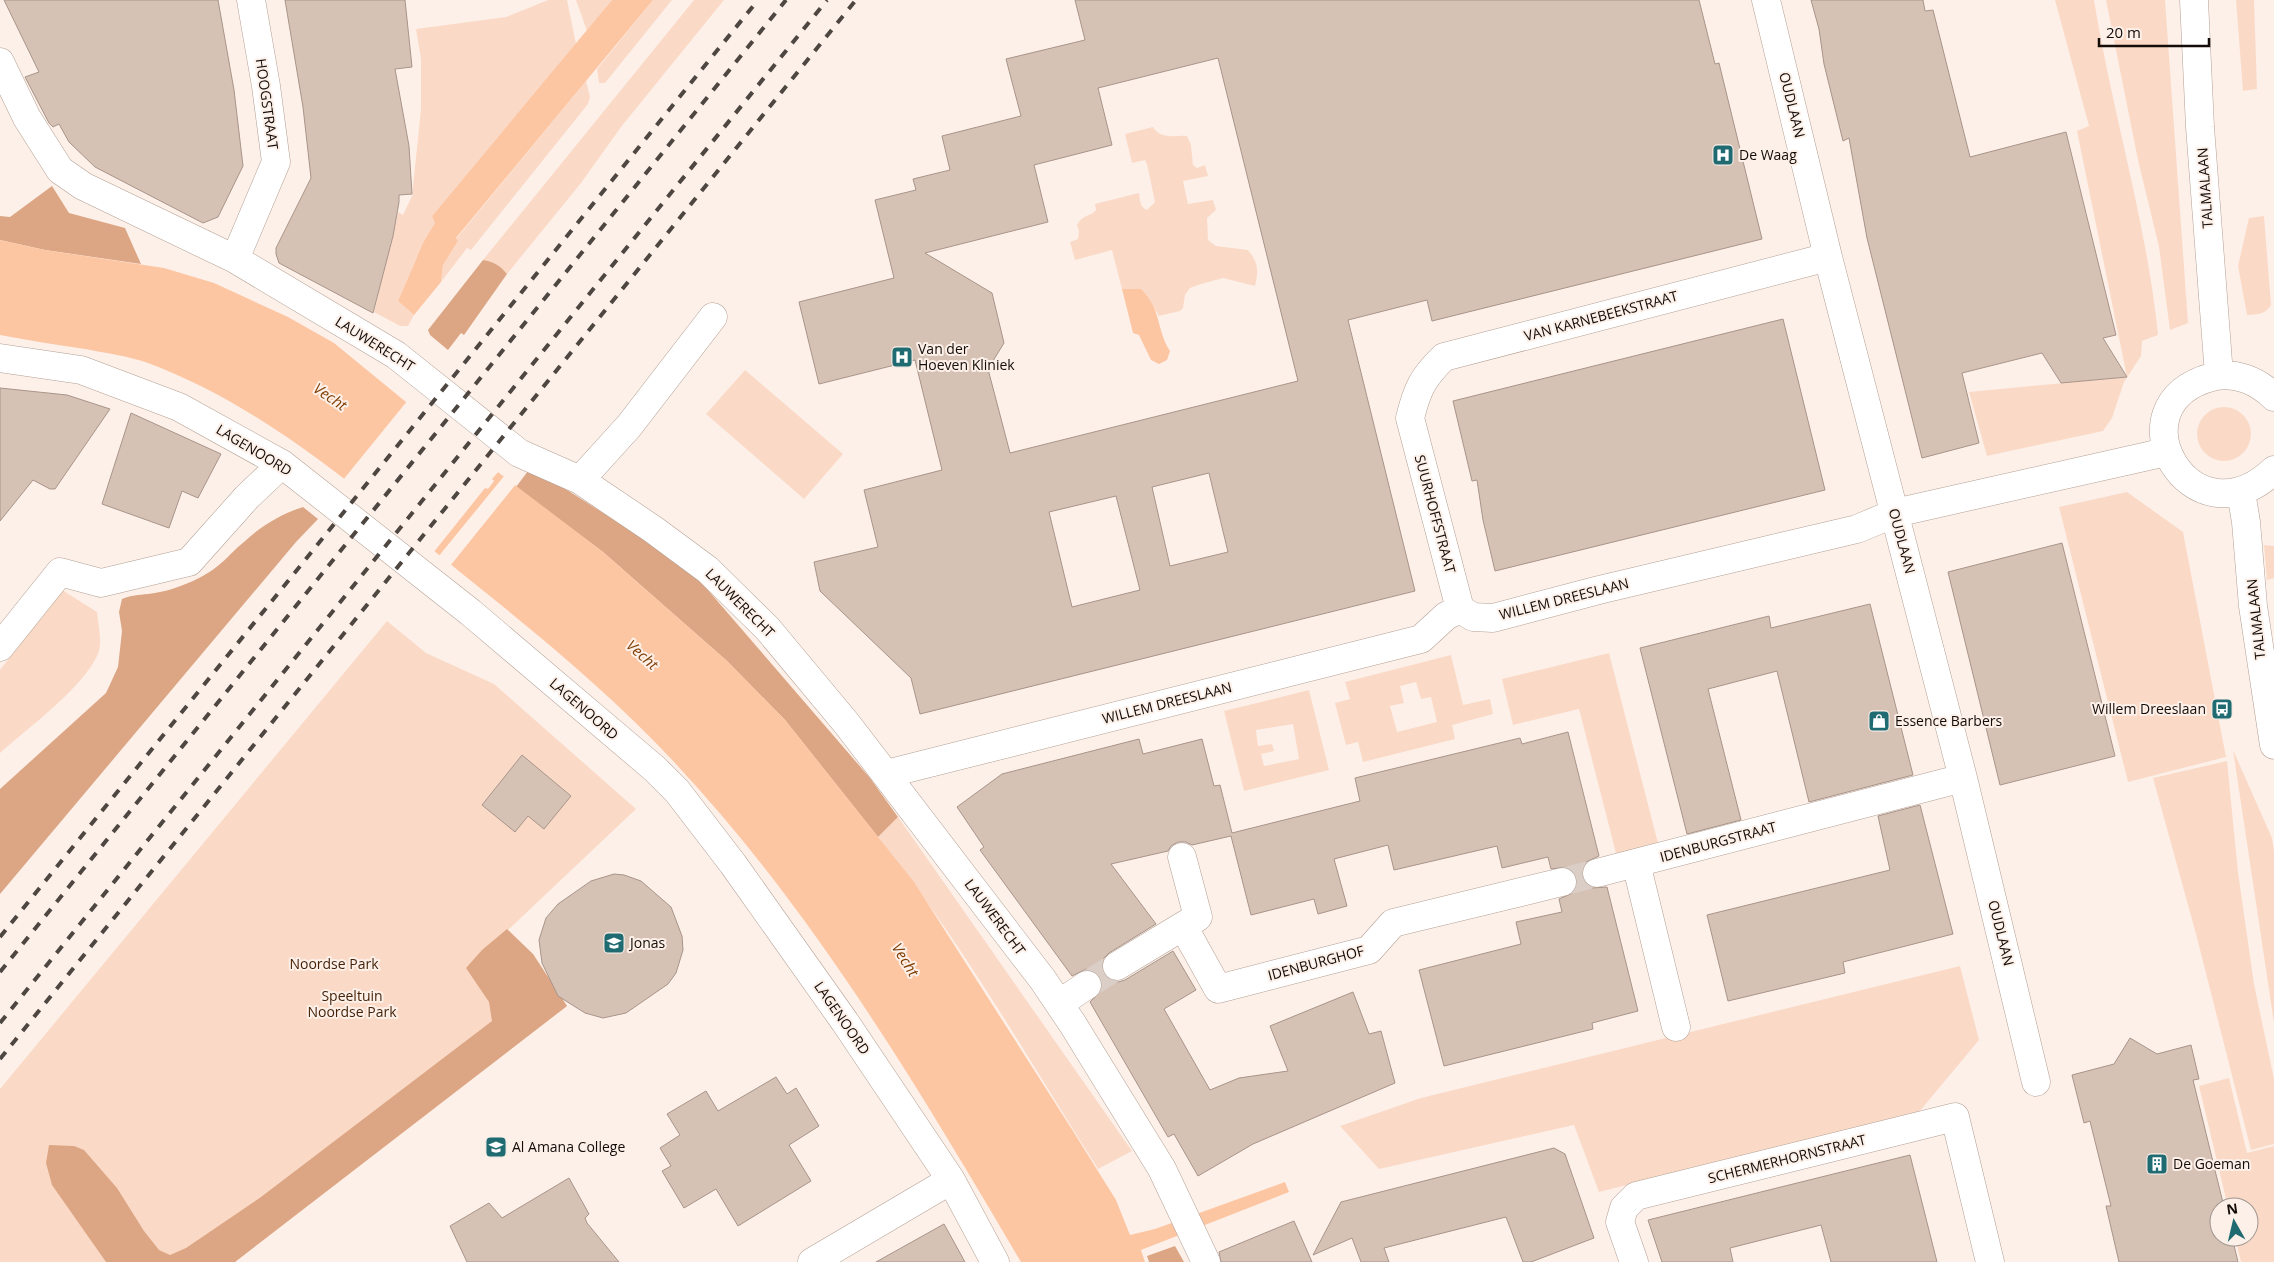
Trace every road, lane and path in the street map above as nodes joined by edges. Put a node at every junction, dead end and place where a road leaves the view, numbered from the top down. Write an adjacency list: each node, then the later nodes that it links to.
1 (251, 0): 6 (street, HOOGSTRAAT)
2 (1766, 0): 5 (street, OUDLAAN)
3 (2194, 0): 9 (street, TALMALAAN)
4 (0, 62): 6 (street, LAUWERECHT)
5 (1828, 257): 11 (street, VAN KARNEBEEKSTRAAT); 17 (street, OUDLAAN)
6 (234, 259): 15 (street, LAUWERECHT)
7 (712, 317): 15 (street)
8 (0, 358): 13 (street, LAGENOORD)
9 (2219, 375): 10 (street); 12 (street)
10 (2274, 397)
11 (1410, 418): 18 (street, SUURHOFFSTRAAT)
12 (2166, 452): 16 (street); 17 (street, WILLEM DREESLAAN)
13 (282, 464): 19 (street); 33 (street, LAGENOORD)
14 (2274, 470): 16 (street)
15 (580, 480): 21 (street, LAUWERECHT)
16 (2241, 492): 20 (street, TALMALAAN)
17 (1894, 513): 18 (street, WILLEM DREESLAAN); 22 (street, OUDLAAN)
18 (1460, 609): 21 (street, WILLEM DREESLAAN)
19 (0, 647)
20 (2274, 745)
21 (886, 774): 30 (street, LAUWERECHT)
22 (1963, 778): 24 (street, IDENBURGSTRAAT); 32 (street, OUDLAAN)
23 (1182, 857): 27 (street)
24 (1636, 863): 25 (street); 31 (street)
25 (1597, 873)
26 (1562, 882): 27 (street, IDENBURGHOF)
27 (1183, 926): 28 (street)
28 (1117, 966)
29 (1087, 985): 30 (street)
30 (1060, 1003): 36 (street, LAUWERECHT)
31 (1676, 1026)
32 (2036, 1082)
33 (951, 1180): 34 (street); 35 (street, LAGENOORD)
34 (812, 1262)
35 (995, 1262)
36 (1206, 1262)
37 (1634, 1262): 38 (street, SCHERMERHORNSTRAAT)
38 (1990, 1262)

